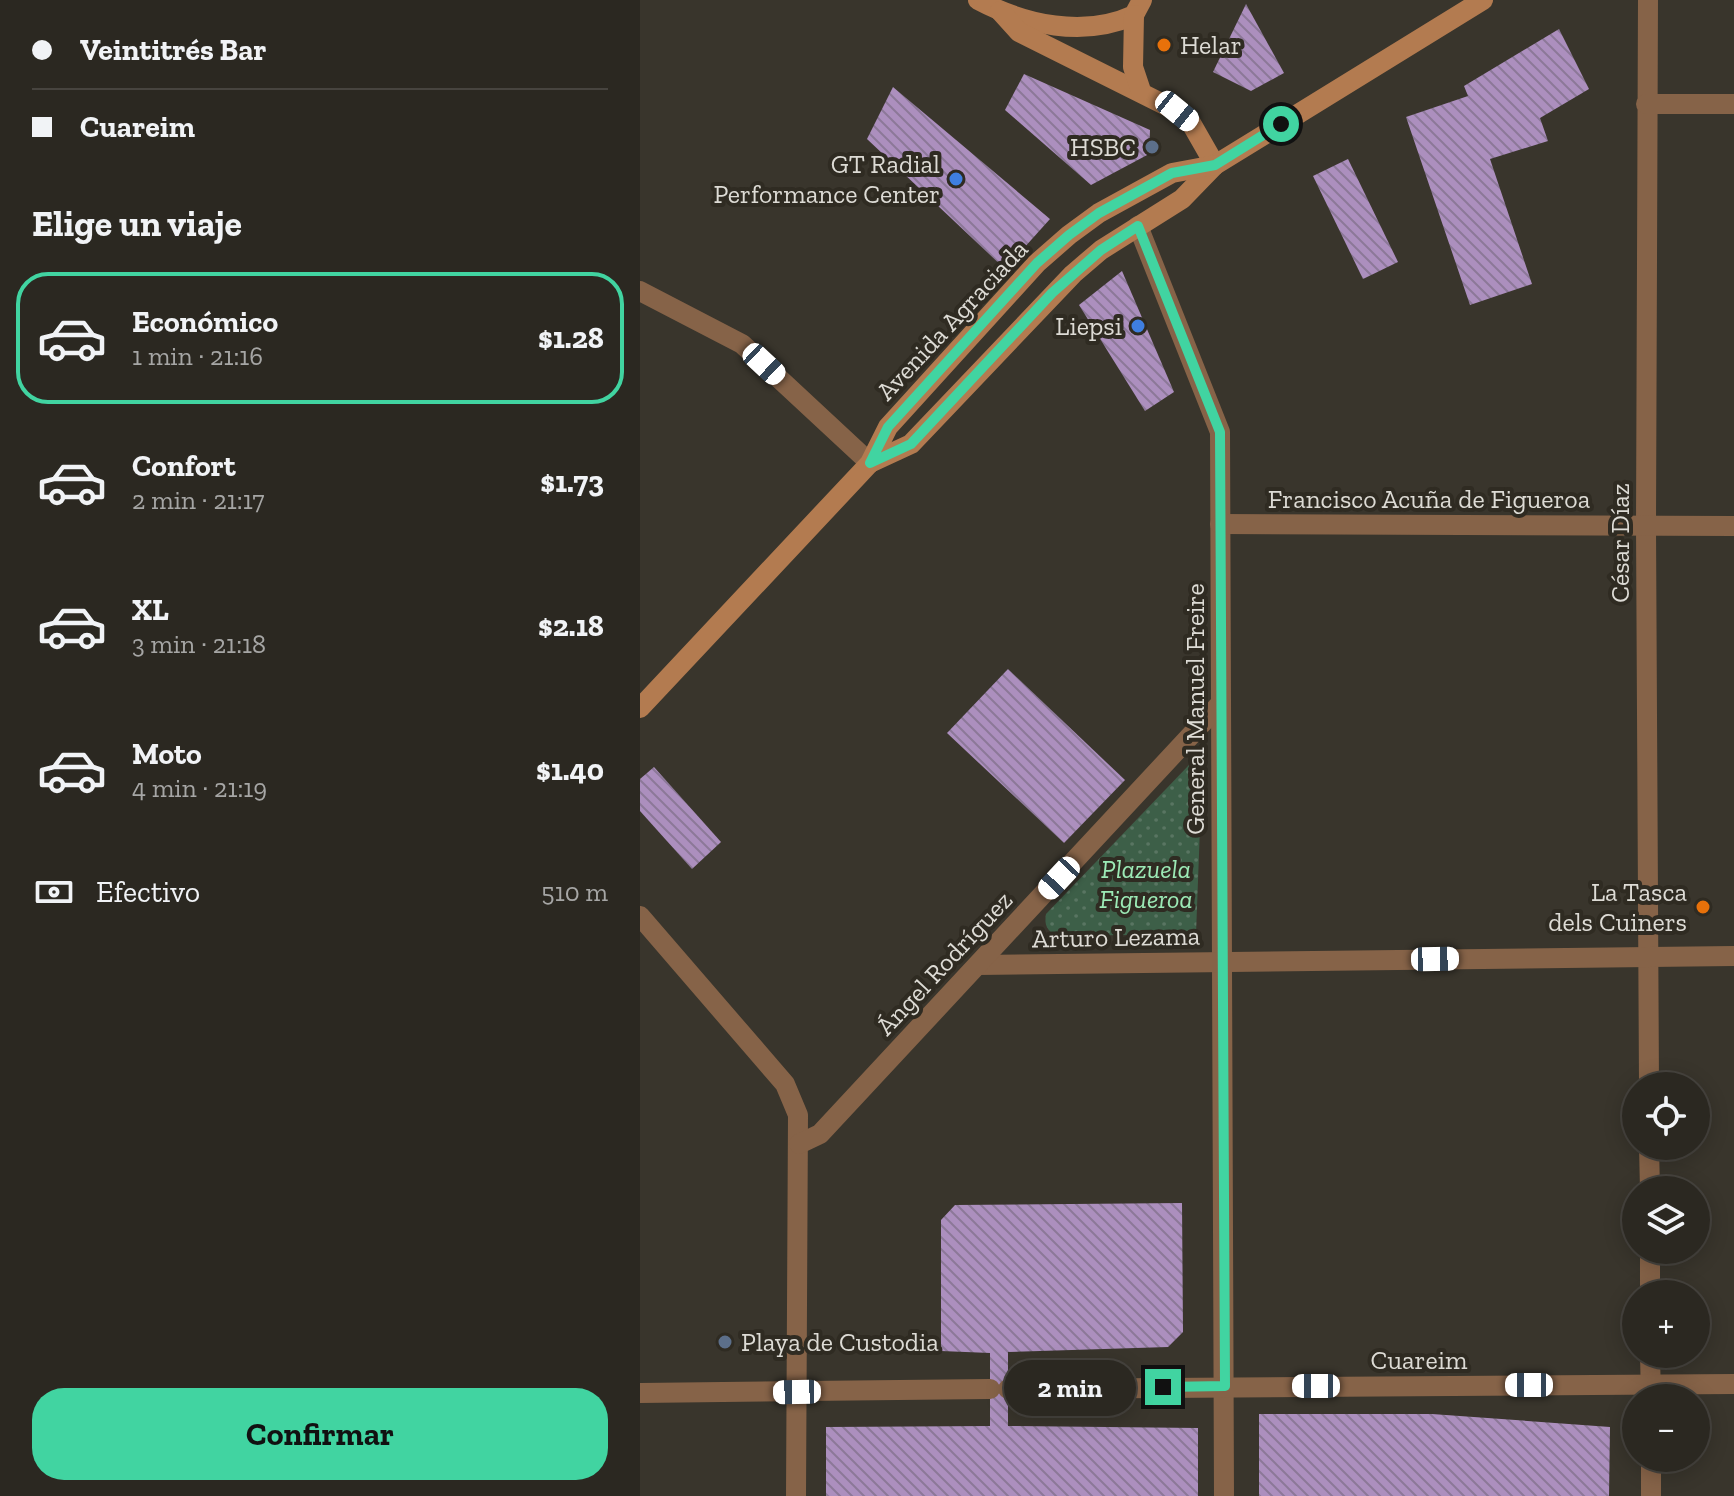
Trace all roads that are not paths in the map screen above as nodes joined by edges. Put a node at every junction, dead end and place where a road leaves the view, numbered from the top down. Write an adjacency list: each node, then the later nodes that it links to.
1 (978, 0): 5 (main road)
2 (1483, 0): 9 (main road, Avenida Agraciada)
3 (1648, 0): 7 (street, César Díaz)
4 (1138, 8): 5 (main road); 6 (main road)
5 (1000, 11): 6 (main road)
6 (1141, 91): 9 (main road)
7 (1646, 104): 8 (street); 14 (street, César Díaz)
8 (1734, 104)
9 (1215, 165): 10 (main road, Avenida Agraciada); 12 (main road, Avenida Agraciada)
10 (1138, 226): 12 (main road, Avenida Agraciada); 13 (street, General Manuel Freire)
11 (640, 291): 12 (street)
12 (870, 463): 17 (main road, Avenida Agraciada)
13 (1220, 524): 14 (street, Francisco Acuña de Figueroa); 16 (street, General Manuel Freire)
14 (1646, 526): 15 (street, Francisco Acuña de Figueroa); 19 (street, César Díaz)
15 (1734, 526)
16 (1220, 704): 21 (street, General Manuel Freire); 22 (street, Ángel Rodríguez)
17 (640, 708)
18 (640, 916): 24 (street)
19 (1649, 955): 20 (street, Arturo Lezama); 21 (street, Arturo Lezama); 23 (street, César Díaz)
20 (1734, 956)
21 (1222, 962): 22 (street, Arturo Lezama); 26 (street, General Manuel Freire)
22 (978, 965): 24 (street, Ángel Rodríguez)
23 (1649, 1072)
24 (799, 1144): 29 (street)
25 (1734, 1384): 27 (street, Cuareim)
26 (1225, 1386): 28 (street, Cuareim); 29 (street, Cuareim); 33 (street, General Manuel Freire)
27 (1710, 1386)
28 (1622, 1391)
29 (797, 1392): 30 (street, Cuareim); 32 (street)
30 (640, 1393)
31 (1651, 1472): 34 (street)
32 (796, 1496)
33 (1224, 1496)
34 (1651, 1496)

